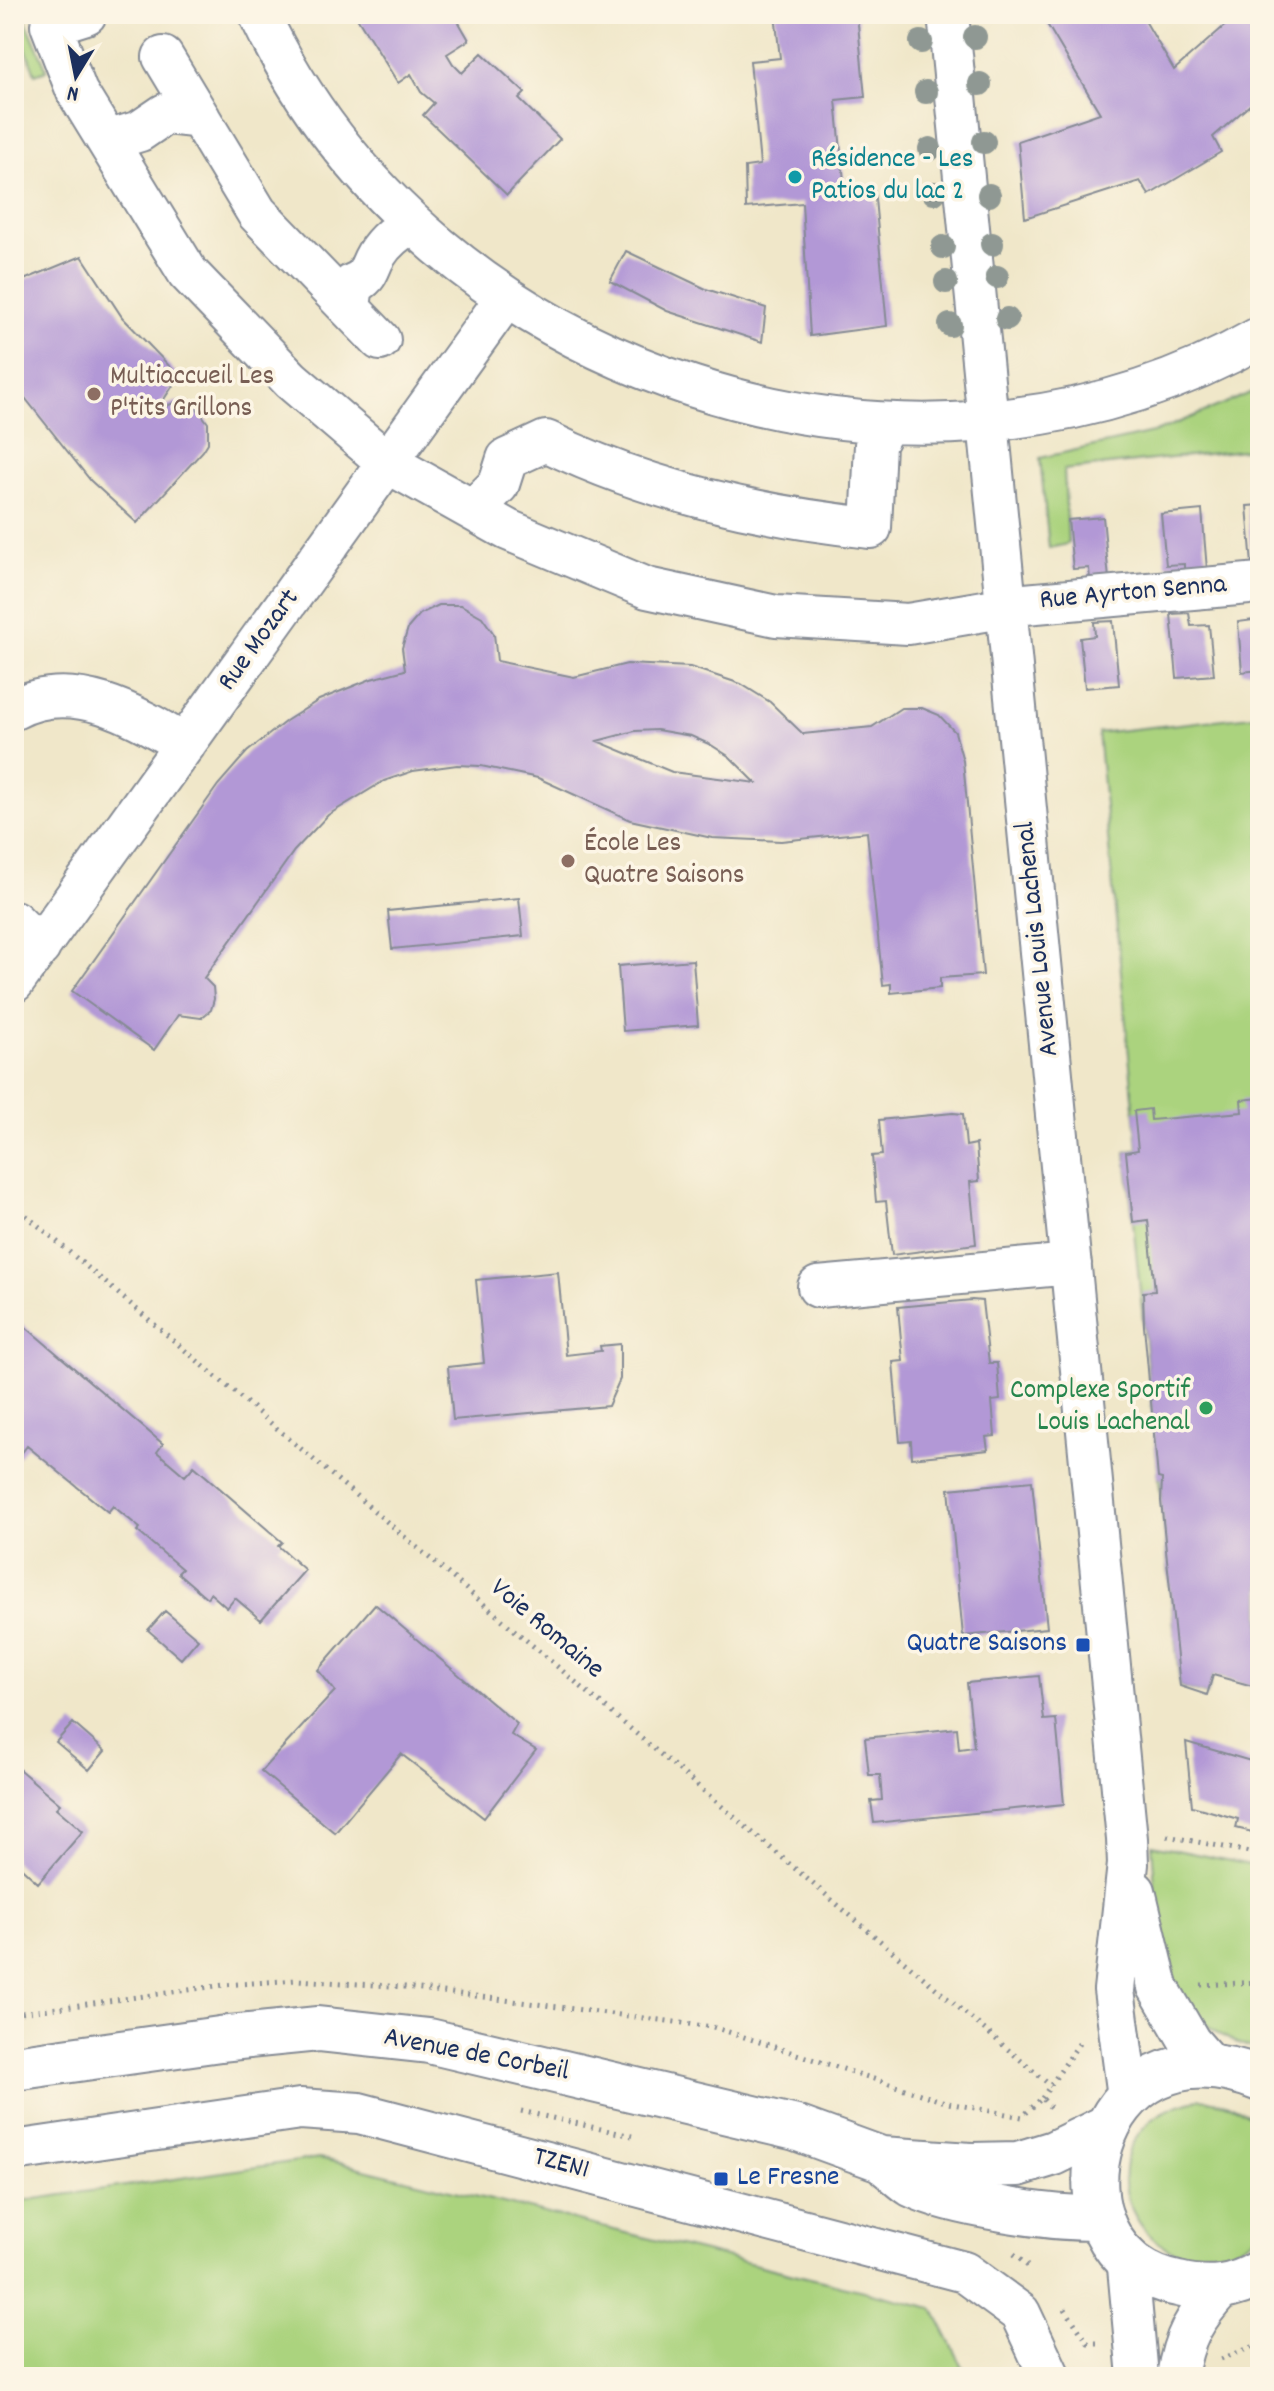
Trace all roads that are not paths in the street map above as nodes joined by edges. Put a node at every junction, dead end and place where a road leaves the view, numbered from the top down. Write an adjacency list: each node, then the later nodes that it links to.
1 (86, 14): 6 (street, Rue Ayrton Senna)
2 (259, 14): 7 (street)
3 (948, 14): 12 (street, Avenue Louis Lachenal)
4 (163, 57): 5 (street)
5 (200, 118): 6 (street); 9 (street)
6 (107, 141): 14 (street, Rue Ayrton Senna)
7 (411, 223): 8 (street); 9 (street)
8 (505, 299): 13 (street); 14 (street, Rue Mozart)
9 (350, 308): 11 (street)
10 (1260, 337): 12 (street)
11 (380, 340)
12 (989, 421): 13 (street); 17 (street, Avenue Louis Lachenal)
13 (886, 424): 15 (street)
14 (388, 463): 15 (street, Rue Ayrton Senna); 19 (street, Rue Mozart)
15 (473, 510): 17 (street, Rue Ayrton Senna)
16 (1260, 583): 17 (street, Rue Ayrton Senna)
17 (1007, 606): 22 (street, Avenue Louis Lachenal)
18 (14, 709): 19 (street)
19 (185, 745): 20 (street, Rue Mozart)
20 (27, 934): 21 (street, Rue Mozart)
21 (14, 982)
22 (1071, 1264): 23 (street); 24 (street, Avenue Louis Lachenal)
23 (818, 1287)
24 (1128, 1864): 25 (street, Avenue Louis Lachenal); 28 (street, Avenue Louis Lachenal)
25 (1210, 2065): 27 (main road); 28 (main road, Avenue de Corbeil)
26 (14, 2068): 30 (main road, Avenue de Corbeil)
27 (1260, 2079)
28 (1116, 2112): 30 (main road, Avenue de Corbeil); 31 (main road)
29 (14, 2151): 34 (street, TZEN1)
30 (881, 2159): 31 (main road, Avenue de Corbeil)
31 (1101, 2217): 32 (main road)
32 (1127, 2256): 33 (main road); 35 (street)
33 (1247, 2281): 36 (street)
34 (1050, 2377)
35 (1138, 2377)
36 (1177, 2377)

